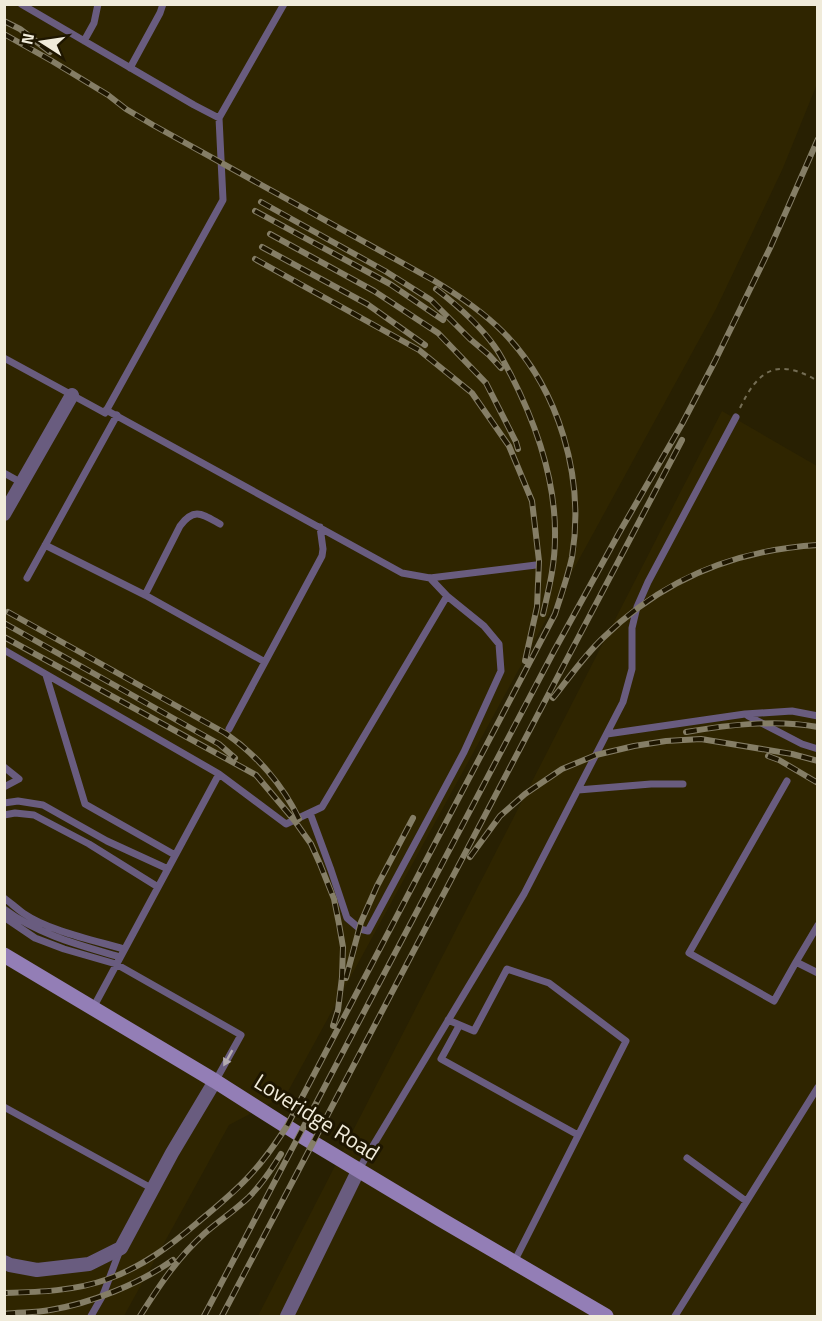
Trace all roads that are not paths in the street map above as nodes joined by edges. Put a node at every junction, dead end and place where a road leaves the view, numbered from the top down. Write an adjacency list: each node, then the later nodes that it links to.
1 (21, 4): 5 (lane)
2 (98, 4): 5 (lane)
3 (163, 4): 6 (lane)
4 (284, 4): 7 (lane)
5 (84, 41): 6 (lane)
6 (130, 68): 7 (lane)
7 (219, 118): 10 (lane)
8 (4, 358): 9 (lane)
9 (72, 395): 10 (lane); 14 (street)
10 (106, 410): 11 (lane)
11 (117, 415): 17 (lane); 18 (lane)
12 (736, 417): 30 (lane)
13 (4, 473): 14 (lane)
14 (22, 483): 15 (street)
15 (4, 514)
16 (220, 524): 22 (lane)
17 (320, 527): 21 (lane); 25 (lane)
18 (45, 545): 20 (lane); 22 (lane)
19 (536, 565): 21 (lane)
20 (27, 578)
21 (430, 578): 23 (lane)
22 (145, 595): 25 (lane)
23 (447, 596): 39 (lane); 39 (lane)
24 (4, 650): 26 (lane)
25 (265, 662): 29 (lane)
26 (46, 675): 33 (lane); 41 (lane)
27 (745, 714): 28 (lane); 30 (lane); 31 (lane)
28 (818, 716)
29 (229, 729)
30 (607, 735): 37 (lane)
31 (818, 748)
32 (4, 768): 36 (lane)
33 (219, 774): 39 (lane); 41 (lane)
34 (787, 781): 51 (lane)
35 (683, 784): 37 (lane)
36 (4, 787)
37 (578, 790): 54 (lane)
38 (4, 803): 42 (lane)
39 (310, 813)
40 (4, 815): 43 (lane)
41 (175, 855): 42 (lane)
42 (168, 869): 43 (lane)
43 (158, 887): 48 (lane)
44 (4, 898): 48 (lane)
45 (4, 909): 50 (lane)
46 (4, 917): 50 (lane)
47 (818, 925): 51 (lane)
48 (124, 949): 50 (lane)
49 (4, 955): 53 (street, Loveridge Road)
50 (118, 960): 53 (lane); 56 (lane, one-way to 56)
51 (796, 962): 52 (lane)
52 (818, 973)
53 (93, 1008): 56 (street, Loveridge Road)
54 (448, 1020): 55 (lane); 61 (lane)
55 (459, 1026): 59 (lane); 59 (lane)
56 (215, 1081): 61 (street, Loveridge Road); 62 (street)
57 (818, 1087): 63 (lane)
58 (7, 1111): 62 (lane)
59 (578, 1135): 65 (lane)
60 (687, 1158): 63 (lane)
61 (358, 1169): 65 (street, Loveridge Road); 68 (street)
62 (153, 1188): 64 (street)
63 (747, 1201): 70 (lane)
64 (121, 1248): 66 (street); 67 (lane)
65 (514, 1262): 69 (street, Loveridge Road)
66 (6, 1264)
67 (91, 1317)
68 (287, 1317)
69 (606, 1317)
70 (675, 1317)

